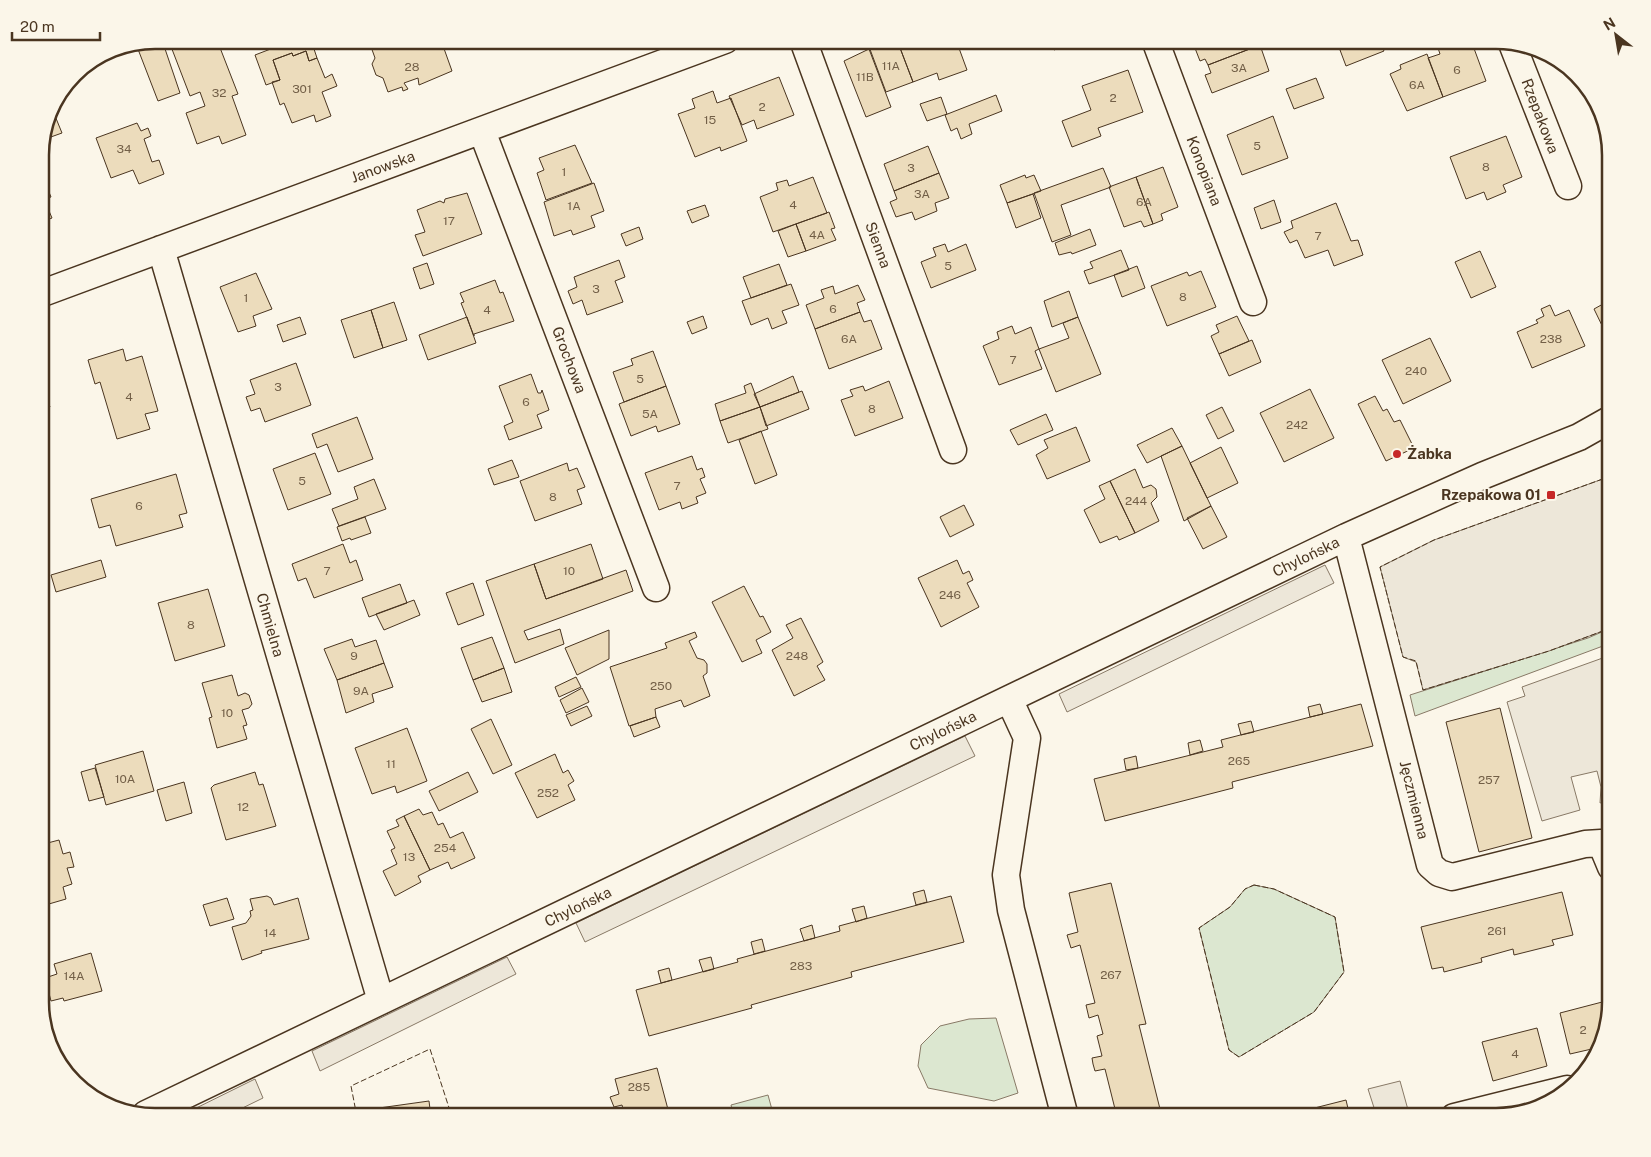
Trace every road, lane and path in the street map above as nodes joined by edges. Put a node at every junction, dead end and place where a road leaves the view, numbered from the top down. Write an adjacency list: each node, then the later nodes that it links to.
1 (701, 49): 5 (street, Janowska)
2 (806, 49): 13 (street, Sienna)
3 (1158, 49): 9 (street, Konopiana)
4 (1515, 51): 6 (street, Rzepakowa)
5 (482, 131): 7 (street, Janowska); 15 (street, Grochowa)
6 (1568, 186)
7 (161, 249): 8 (street, Janowska); 18 (street, Chmielna)
8 (49, 291)
9 (1253, 302)
10 (1602, 424): 12 (street, Chylońska)
11 (1602, 435): 12 (street, Chylońska)
12 (1579, 436): 14 (street, Chylońska)
13 (953, 450)
14 (1346, 537): 16 (street, Chylońska); 17 (street, Jęczmienna)
15 (656, 588)
16 (1009, 699): 18 (street, Chylońska); 21 (street)
17 (1602, 848)
18 (382, 1000): 20 (street, Chylońska)
19 (1550, 1093): 22 (street)
20 (158, 1108)
21 (1063, 1108)
22 (1490, 1108)

